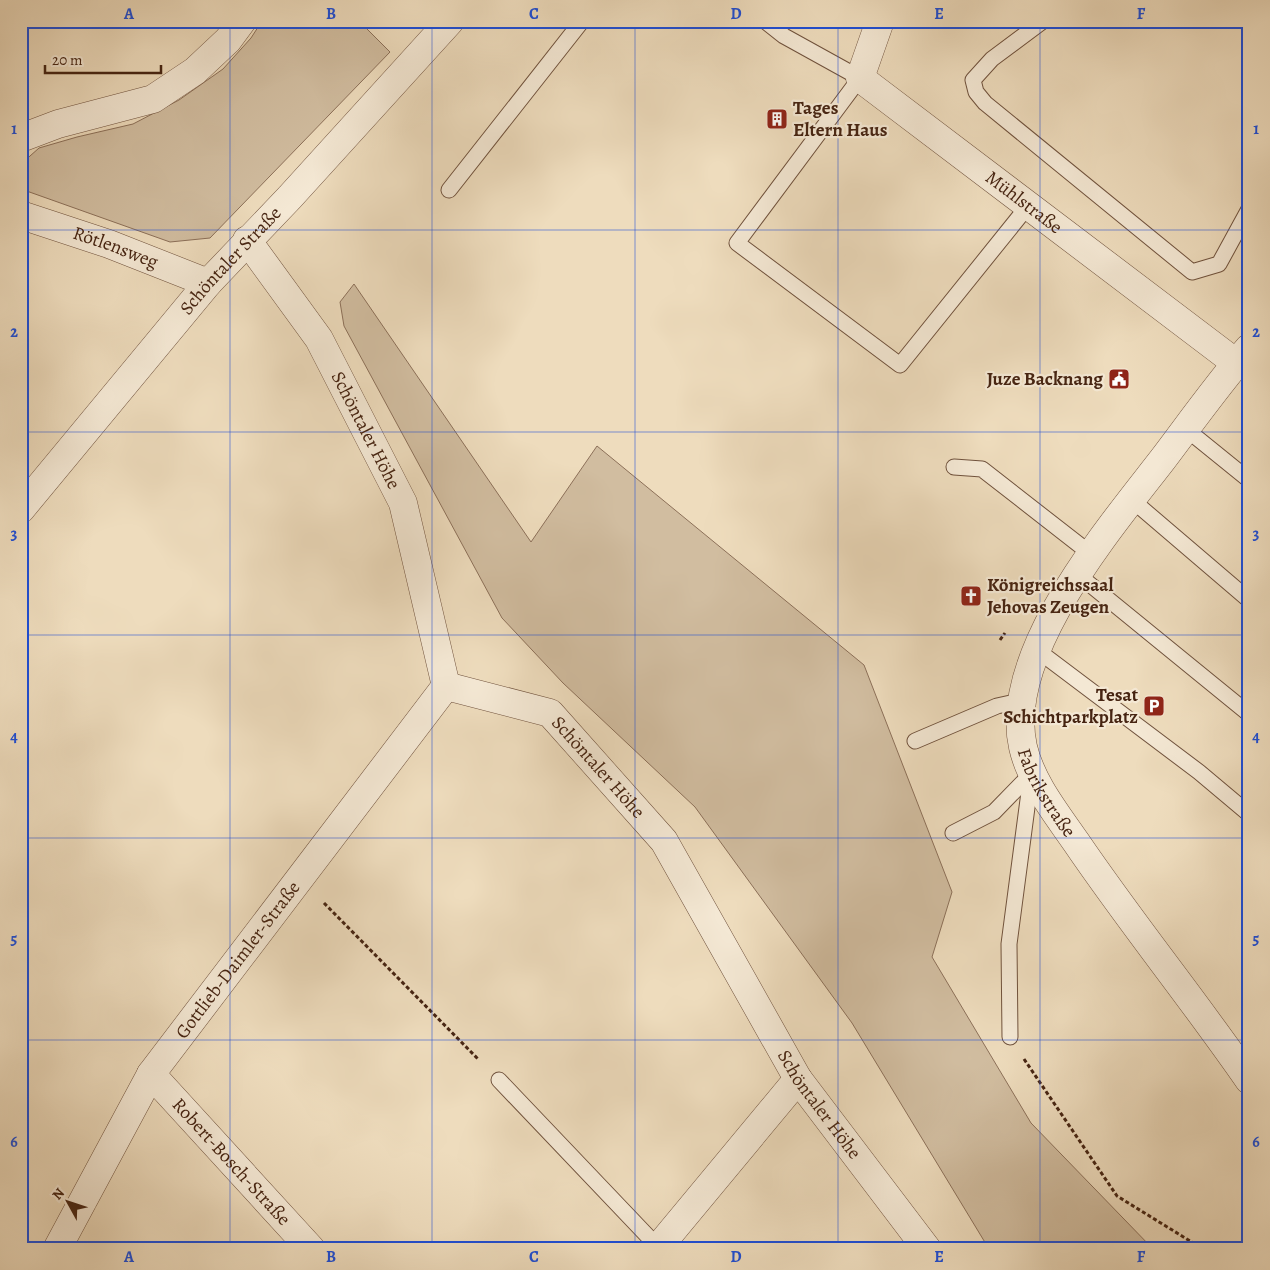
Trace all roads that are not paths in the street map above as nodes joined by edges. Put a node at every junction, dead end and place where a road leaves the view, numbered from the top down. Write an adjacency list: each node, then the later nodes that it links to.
1 (242, 21): 8 (street)
2 (450, 21): 13 (street, Schöntaler Straße)
3 (582, 21): 9 (lane)
4 (765, 21): 7 (lane)
5 (880, 21): 7 (street)
6 (1043, 21): 11 (lane)
7 (860, 78): 10 (street, Mühlstraße); 10 (lane)
8 (21, 138)
9 (449, 190)
10 (1028, 206): 15 (street, Mühlstraße)
11 (1249, 209)
12 (21, 215): 14 (street, Rötlensweg)
13 (248, 240): 14 (street, Schöntaler Straße); 24 (street, Schöntaler Höhe)
14 (208, 283): 20 (street, Schöntaler Straße)
15 (1242, 356): 16 (street, Fabrikstraße)
16 (1186, 429): 18 (lane); 19 (street, Fabrikstraße)
17 (954, 467): 21 (lane)
18 (1249, 480)
19 (1132, 500): 21 (street, Fabrikstraße); 22 (lane)
20 (21, 509)
21 (1084, 564): 23 (street, Fabrikstraße); 26 (lane)
22 (1249, 600)
23 (1037, 650): 25 (street, Fabrikstraße); 29 (lane)
24 (446, 686): 32 (street, Gottlieb-Daimler-Straße); 33 (street, Schöntaler Höhe)
25 (1020, 701): 27 (lane); 28 (street, Fabrikstraße)
26 (1249, 714)
27 (915, 741)
28 (1032, 773): 30 (lane); 31 (lane); 35 (street, Fabrikstraße)
29 (1249, 814)
30 (953, 833)
31 (1010, 1037)
32 (151, 1074): 37 (street, Gottlieb-Daimler-Straße); 38 (street, Robert-Bosch-Straße)
33 (798, 1079): 36 (street); 39 (street, Schöntaler Höhe)
34 (499, 1080): 36 (lane)
35 (1249, 1080)
36 (658, 1248)
37 (57, 1249)
38 (311, 1249)
39 (927, 1249)

